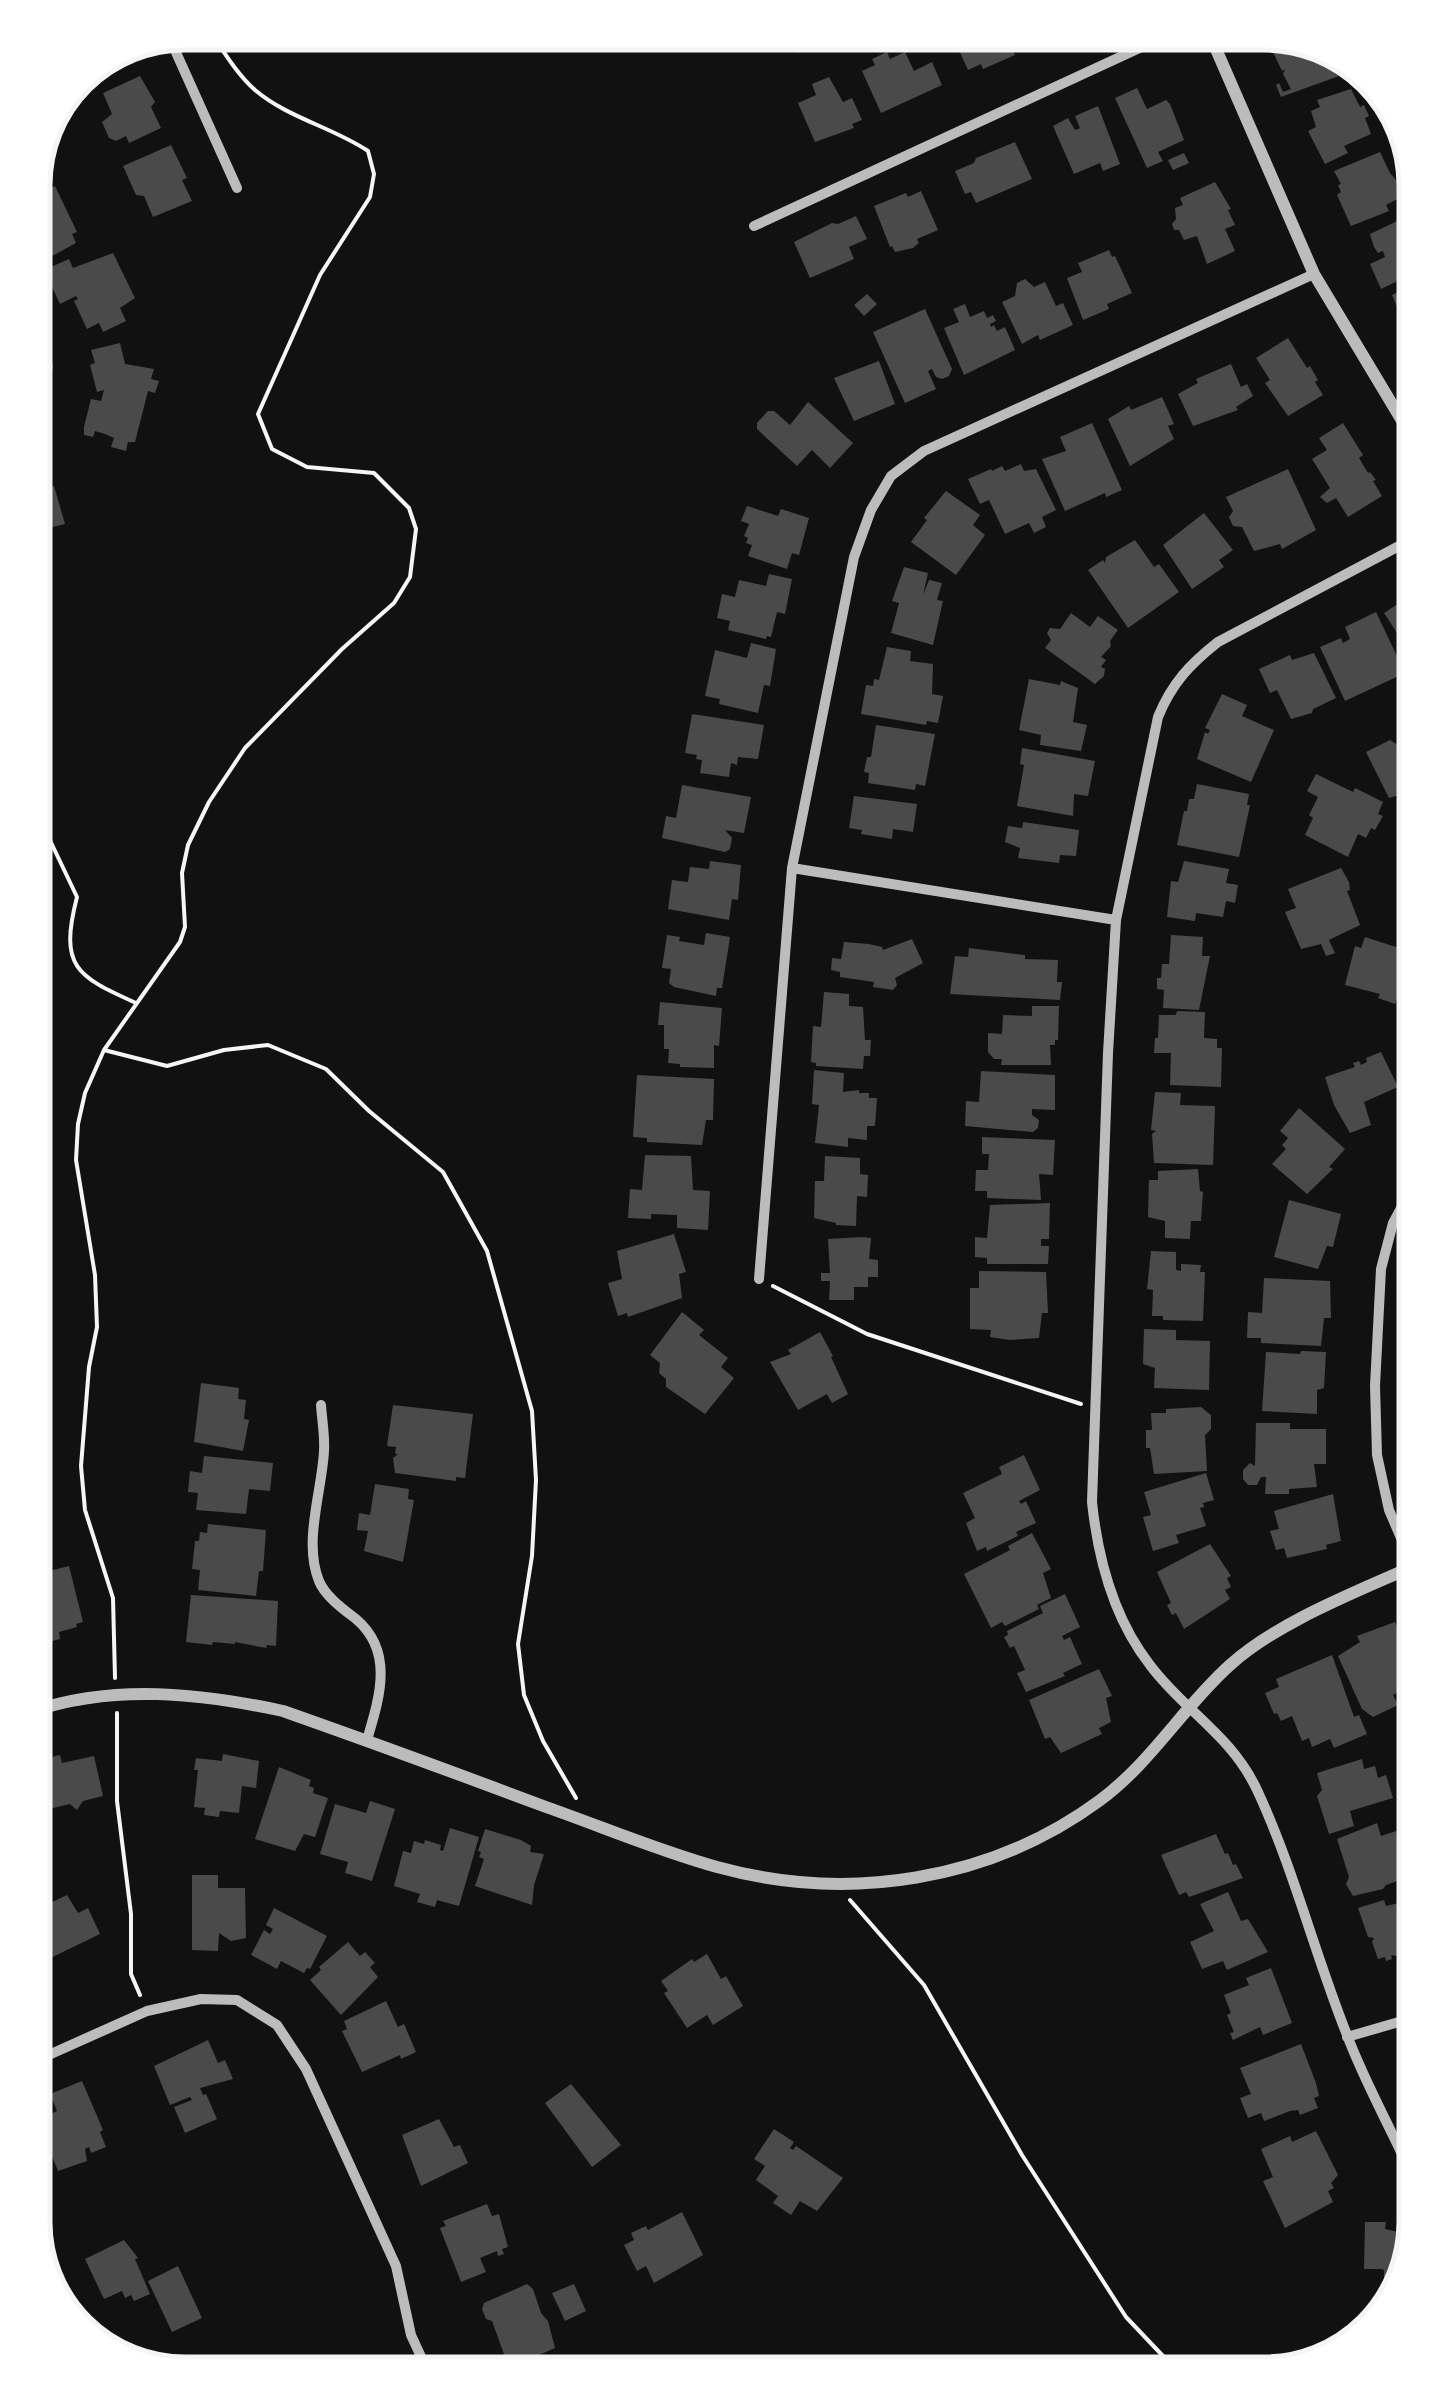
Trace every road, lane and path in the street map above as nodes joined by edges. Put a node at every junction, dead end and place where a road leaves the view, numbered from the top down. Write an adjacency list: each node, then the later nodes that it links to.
1 (226, 50): 13 (path)
2 (1135, 50): 6 (street)
3 (1216, 50): 7 (street)
4 (175, 51): 5 (street)
5 (236, 188)
6 (754, 226)
7 (1314, 274): 8 (street); 11 (street)
8 (1399, 416)
9 (1399, 547): 12 (street)
10 (50, 840): 13 (path)
11 (792, 868): 12 (street); 16 (street)
12 (1116, 920): 18 (street)
13 (136, 1003): 14 (path)
14 (104, 1050): 21 (path); 25 (path)
15 (1399, 1212): 19 (street)
16 (759, 1280): 18 (path)
17 (321, 1405): 24 (street)
18 (1095, 1408): 22 (street)
19 (1399, 1532)
20 (1399, 1573): 22 (street)
21 (116, 1695): 23 (street); 24 (street); 27 (path)
22 (1189, 1704): 26 (street); 29 (street)
23 (50, 1708)
24 (367, 1740): 25 (street)
25 (587, 1822): 26 (street)
26 (836, 1884): 33 (path)
27 (147, 2011): 30 (street); 32 (street)
28 (1399, 2022): 29 (street)
29 (1347, 2037): 31 (street)
30 (50, 2054)
31 (1399, 2148)
32 (420, 2357)
33 (1164, 2357)

